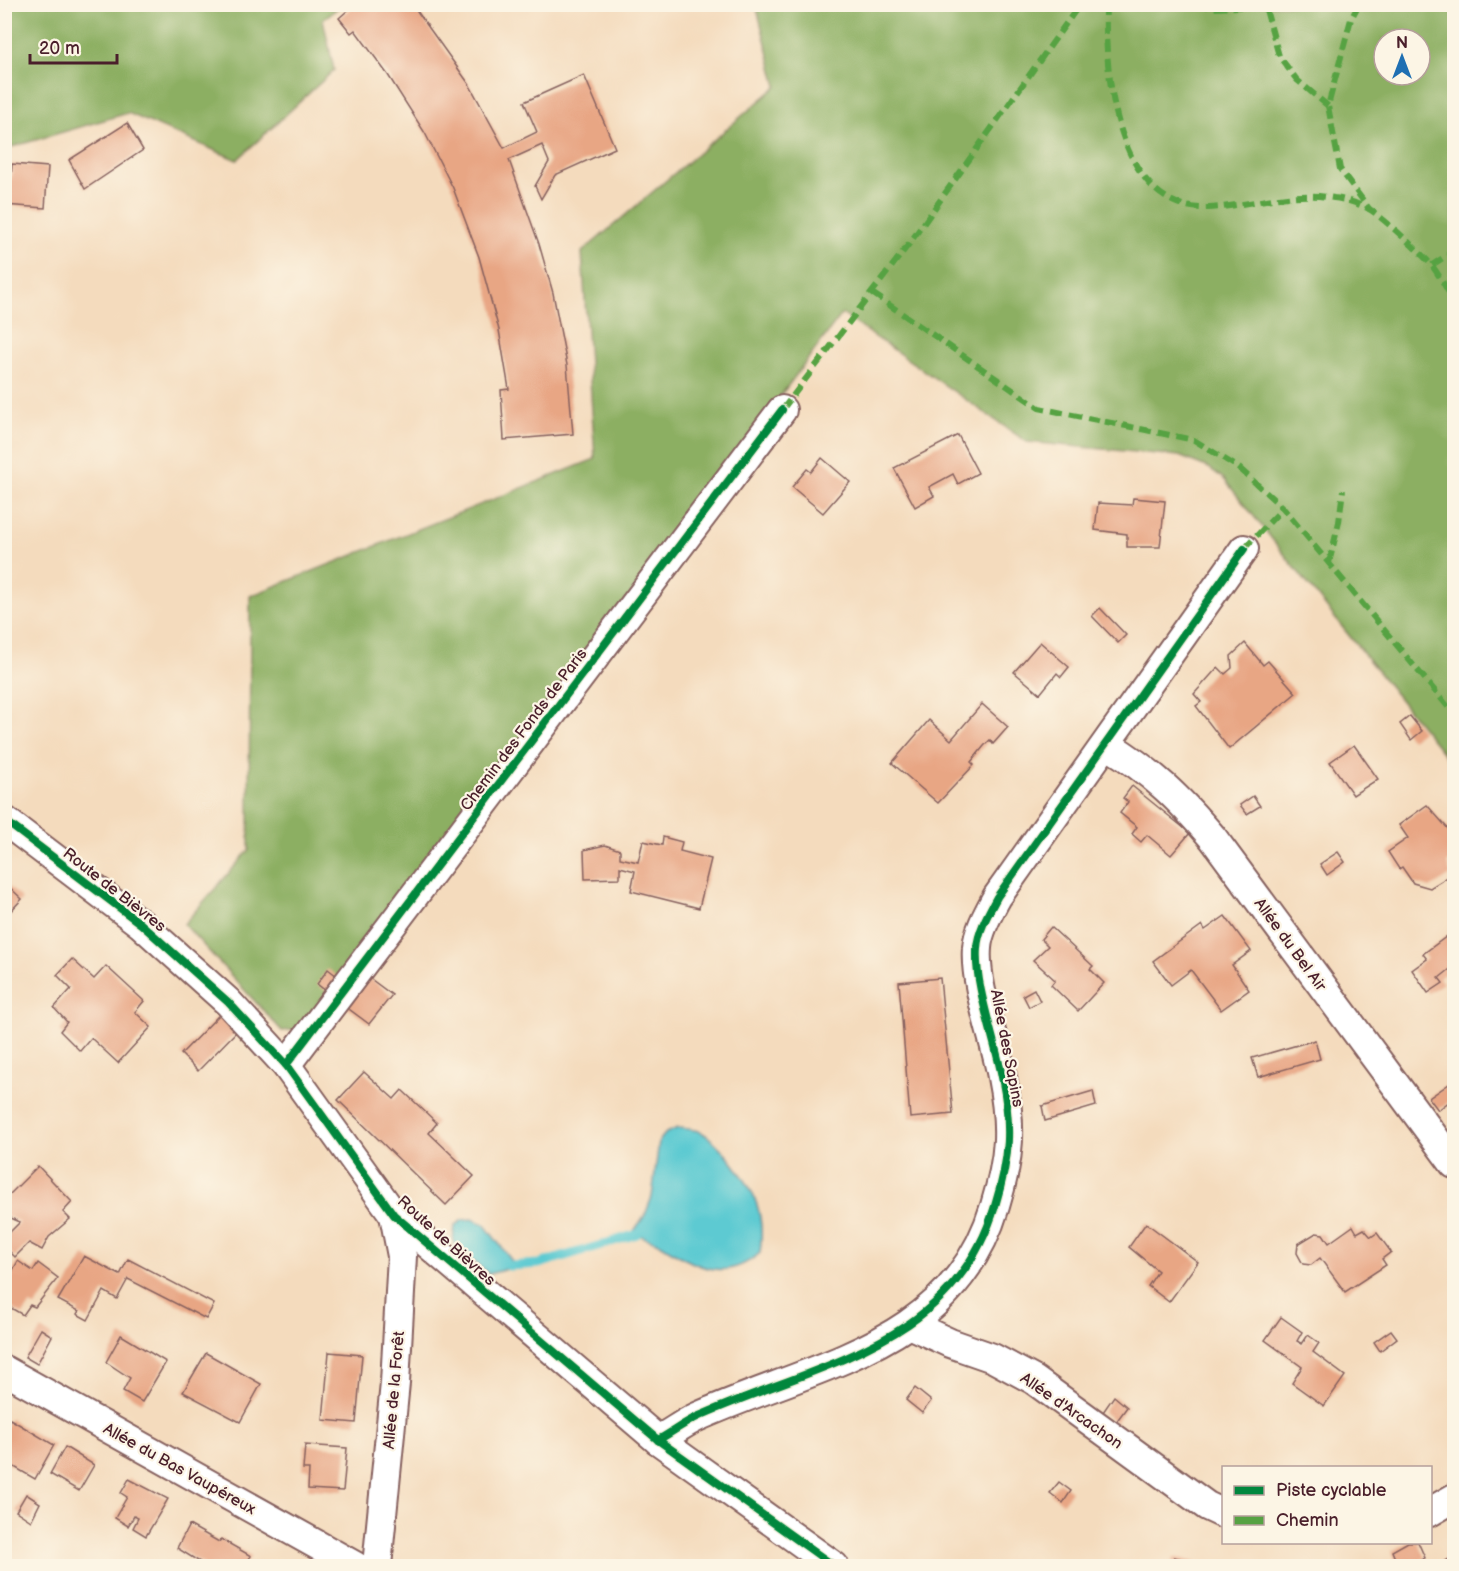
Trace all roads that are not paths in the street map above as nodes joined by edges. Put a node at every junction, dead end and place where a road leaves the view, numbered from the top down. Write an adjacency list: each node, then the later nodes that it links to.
1 (782, 410): 5 (street, Chemin des Fonds de Paris)
2 (1244, 549): 3 (street, Allée des Sapins)
3 (1108, 745): 6 (street, Allée du Bel Air); 8 (street, Allée des Sapins)
4 (4, 820): 5 (street, Route de Bièvres)
5 (286, 1065): 7 (street, Route de Bièvres)
6 (1455, 1164)
7 (394, 1215): 10 (street, Route de Bièvres); 15 (street, Allée de la Forêt)
8 (911, 1325): 10 (street, Allée des Sapins); 13 (street, Allée d'Arcachon)
9 (4, 1370): 14 (street, Allée du Bas Vaupéreux)
10 (658, 1440): 16 (street, Route de Bièvres)
11 (1455, 1498): 12 (street)
12 (1432, 1511)
13 (1222, 1514)
14 (355, 1566)
15 (377, 1566)
16 (834, 1566)

